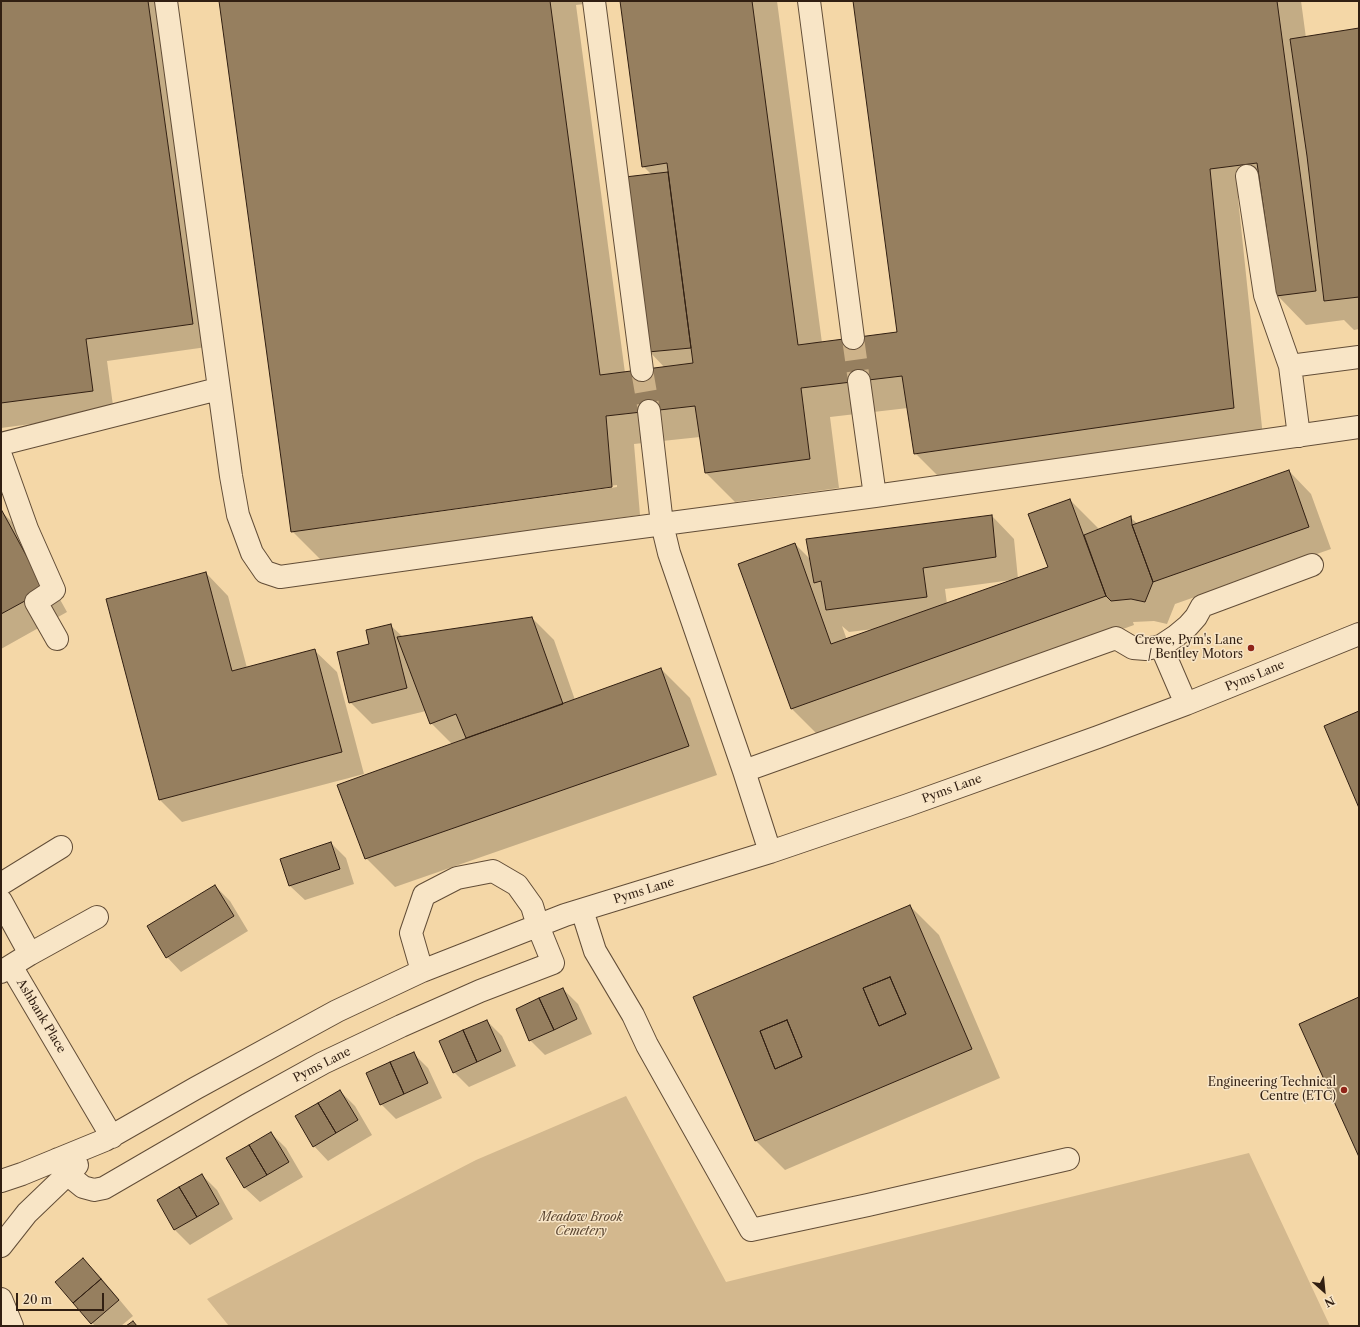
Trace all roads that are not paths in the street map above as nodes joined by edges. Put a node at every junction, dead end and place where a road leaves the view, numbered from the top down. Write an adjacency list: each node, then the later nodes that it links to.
1 (166, 1): 10 (street)
2 (594, 1): 8 (street)
3 (809, 1): 5 (street)
4 (1247, 176): 7 (street)
5 (853, 338)
6 (1359, 357): 7 (street)
7 (1290, 366): 13 (street)
8 (642, 370)
9 (859, 381): 16 (street)
10 (218, 389): 14 (street); 17 (street)
11 (649, 411): 17 (street)
12 (1359, 427): 13 (street)
13 (1299, 436): 16 (street)
14 (1, 444)
15 (1, 456): 20 (street)
16 (875, 496): 17 (street)
17 (662, 524): 23 (street)
18 (1312, 565): 21 (street)
19 (1359, 634): 22 (street, Pyms Lane)
20 (57, 639)
21 (1161, 646): 22 (street); 23 (street)
22 (1186, 704): 25 (street, Pyms Lane)
23 (744, 771): 25 (street)
24 (60, 847): 26 (street)
25 (770, 852): 28 (street, Pyms Lane)
26 (1, 884)
27 (1, 901): 31 (street)
28 (574, 912): 30 (street, Pyms Lane); 35 (street)
29 (97, 917): 31 (street, Ashbank Place)
30 (538, 926): 33 (street, Pyms Lane); 33 (street); 36 (street, Pyms Lane)
31 (30, 954): 32 (street, Ashbank Place)
32 (6, 969): 34 (street, Ashbank Place)
33 (422, 971): 34 (street, Pyms Lane)
34 (109, 1139): 36 (street, Pyms Lane)
35 (1068, 1159)
36 (62, 1167): 37 (street, Pyms Lane); 38 (street, Pyms Lane)
37 (1, 1181)
38 (1, 1246)
39 (1, 1299): 40 (street)
40 (12, 1326)

